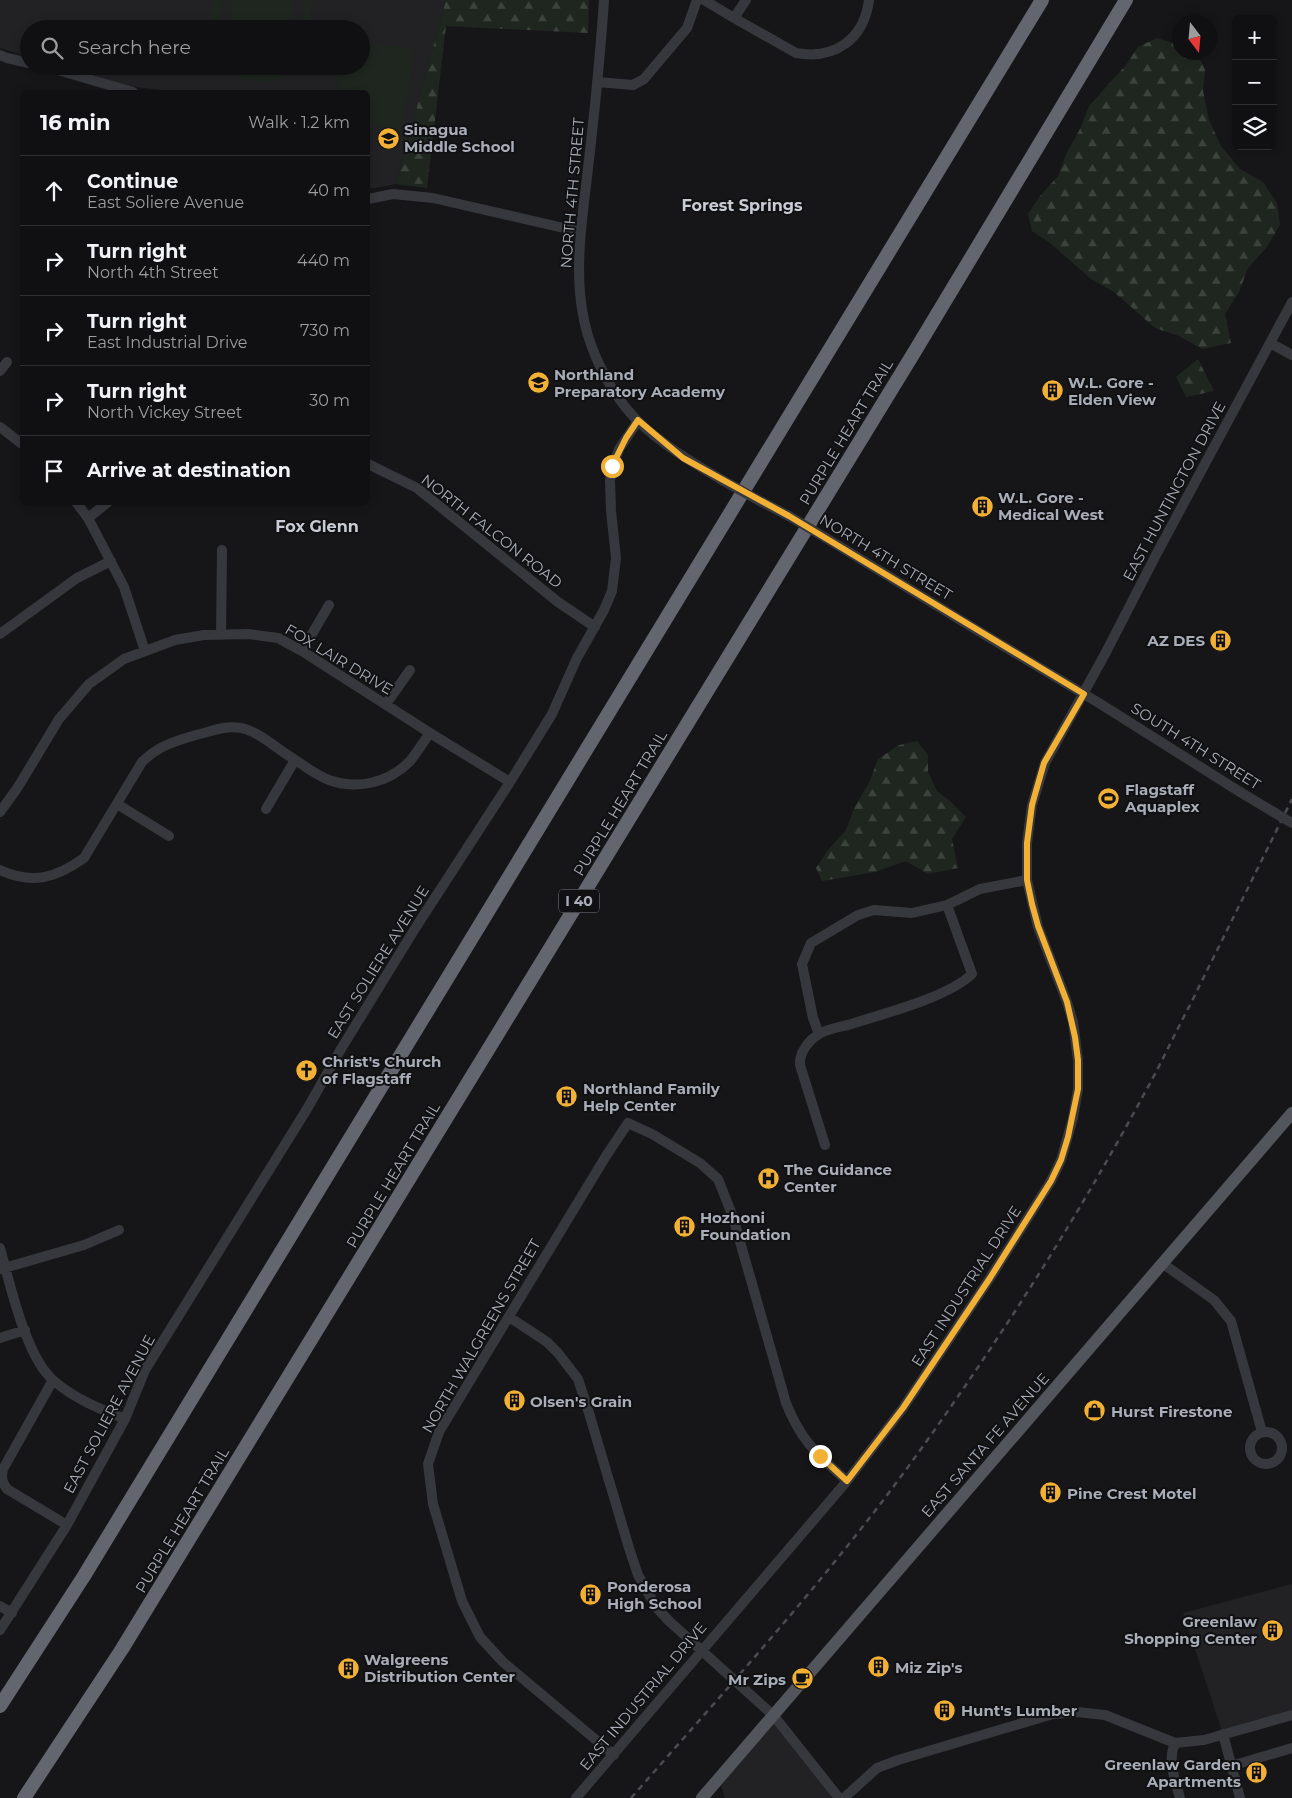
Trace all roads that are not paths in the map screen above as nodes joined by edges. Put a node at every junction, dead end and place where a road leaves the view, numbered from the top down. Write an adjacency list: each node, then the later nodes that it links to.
1 (604, 0): 12 (street, NORTH 4TH STREET)
2 (697, 0): 12 (street)
3 (704, 0): 8 (street)
4 (746, 0): 8 (street)
5 (869, 0): 8 (street)
6 (1042, 0): 69 (highway)
7 (1126, 0): 77 (highway, PURPLE HEART TRAIL / I 40)
8 (734, 18)
9 (0, 55): 10 (street)
10 (20, 61)
11 (75, 75): 13 (street)
12 (597, 82): 15 (street, NORTH 4TH STREET)
13 (126, 90)
14 (370, 199): 15 (street)
15 (581, 232): 21 (street, NORTH 4TH STREET)
16 (1292, 302): 17 (street, EAST HUNTINGTON DRIVE)
17 (1270, 343): 18 (street); 37 (street, EAST HUNTINGTON DRIVE)
18 (1292, 355)
19 (7, 362): 20 (street)
20 (0, 371)
21 (638, 420): 31 (street, EAST SOLIERE AVENUE); 37 (street, NORTH 4TH STREET, bridge)
22 (0, 427): 23 (street)
23 (20, 442)
24 (370, 465): 31 (street, NORTH FALCON ROAD)
25 (78, 505): 27 (street)
26 (104, 505): 27 (street)
27 (88, 518): 29 (street)
28 (222, 550): 33 (street)
29 (111, 561): 32 (street); 34 (street)
30 (329, 605): 35 (street)
31 (595, 627): 41 (street, EAST SOLIERE AVENUE)
32 (0, 634)
33 (221, 635): 34 (street, FOX LAIR DRIVE); 35 (street, FOX LAIR DRIVE)
34 (145, 651): 44 (street, FOX LAIR DRIVE)
35 (302, 651): 38 (street, FOX LAIR DRIVE)
36 (410, 670): 38 (street)
37 (1084, 694): 45 (street, SOUTH 4TH STREET, bridge); 48 (street, EAST INDUSTRIAL DRIVE)
38 (386, 704): 39 (street, FOX LAIR DRIVE)
39 (430, 733): 40 (street); 41 (street, FOX LAIR DRIVE)
40 (295, 760): 42 (street); 43 (street)
41 (510, 782): 61 (street, EAST SOLIERE AVENUE)
42 (117, 804): 46 (street); 47 (street)
43 (266, 809)
44 (0, 812)
45 (1292, 823)
46 (169, 836)
47 (0, 870)
48 (1027, 880): 49 (street); 63 (street, EAST INDUSTRIAL DRIVE)
49 (947, 905): 50 (street); 50 (street)
50 (819, 1034): 52 (street)
51 (1292, 1113): 55 (main road, EAST SANTA FE AVENUE)
52 (825, 1145)
53 (119, 1230): 56 (street)
54 (0, 1248): 56 (street)
55 (1162, 1263): 62 (street); 71 (main road, EAST SANTA FE AVENUE)
56 (3, 1269): 58 (street)
57 (509, 1316): 63 (street, NORTH WALGREENS STREET); 68 (street); 75 (street, NORTH WALGREENS STREET)
58 (24, 1330): 59 (street); 60 (street)
59 (0, 1338)
60 (53, 1380): 61 (street); 64 (street)
61 (125, 1419): 64 (street, EAST SOLIERE AVENUE)
62 (1262, 1432)
63 (847, 1481): 68 (street, EAST INDUSTRIAL DRIVE)
64 (67, 1525): 66 (street, EAST SOLIERE AVENUE)
65 (0, 1606): 66 (street)
66 (12, 1613): 67 (street, EAST SOLIERE AVENUE)
67 (0, 1630)
68 (702, 1650): 71 (street); 75 (street, EAST INDUSTRIAL DRIVE)
69 (0, 1706)
70 (1292, 1715): 72 (street)
71 (774, 1716): 79 (main road, EAST SANTA FE AVENUE); 80 (street)
72 (1223, 1734): 73 (street); 76 (street)
73 (1175, 1743): 81 (street); 82 (street)
74 (1292, 1748): 76 (street)
75 (614, 1755): 78 (street, EAST INDUSTRIAL DRIVE)
76 (1231, 1766): 83 (street)
77 (24, 1798)
78 (576, 1798)
79 (702, 1798)
80 (839, 1798)
81 (844, 1798)
82 (1180, 1798)
83 (1240, 1798)

